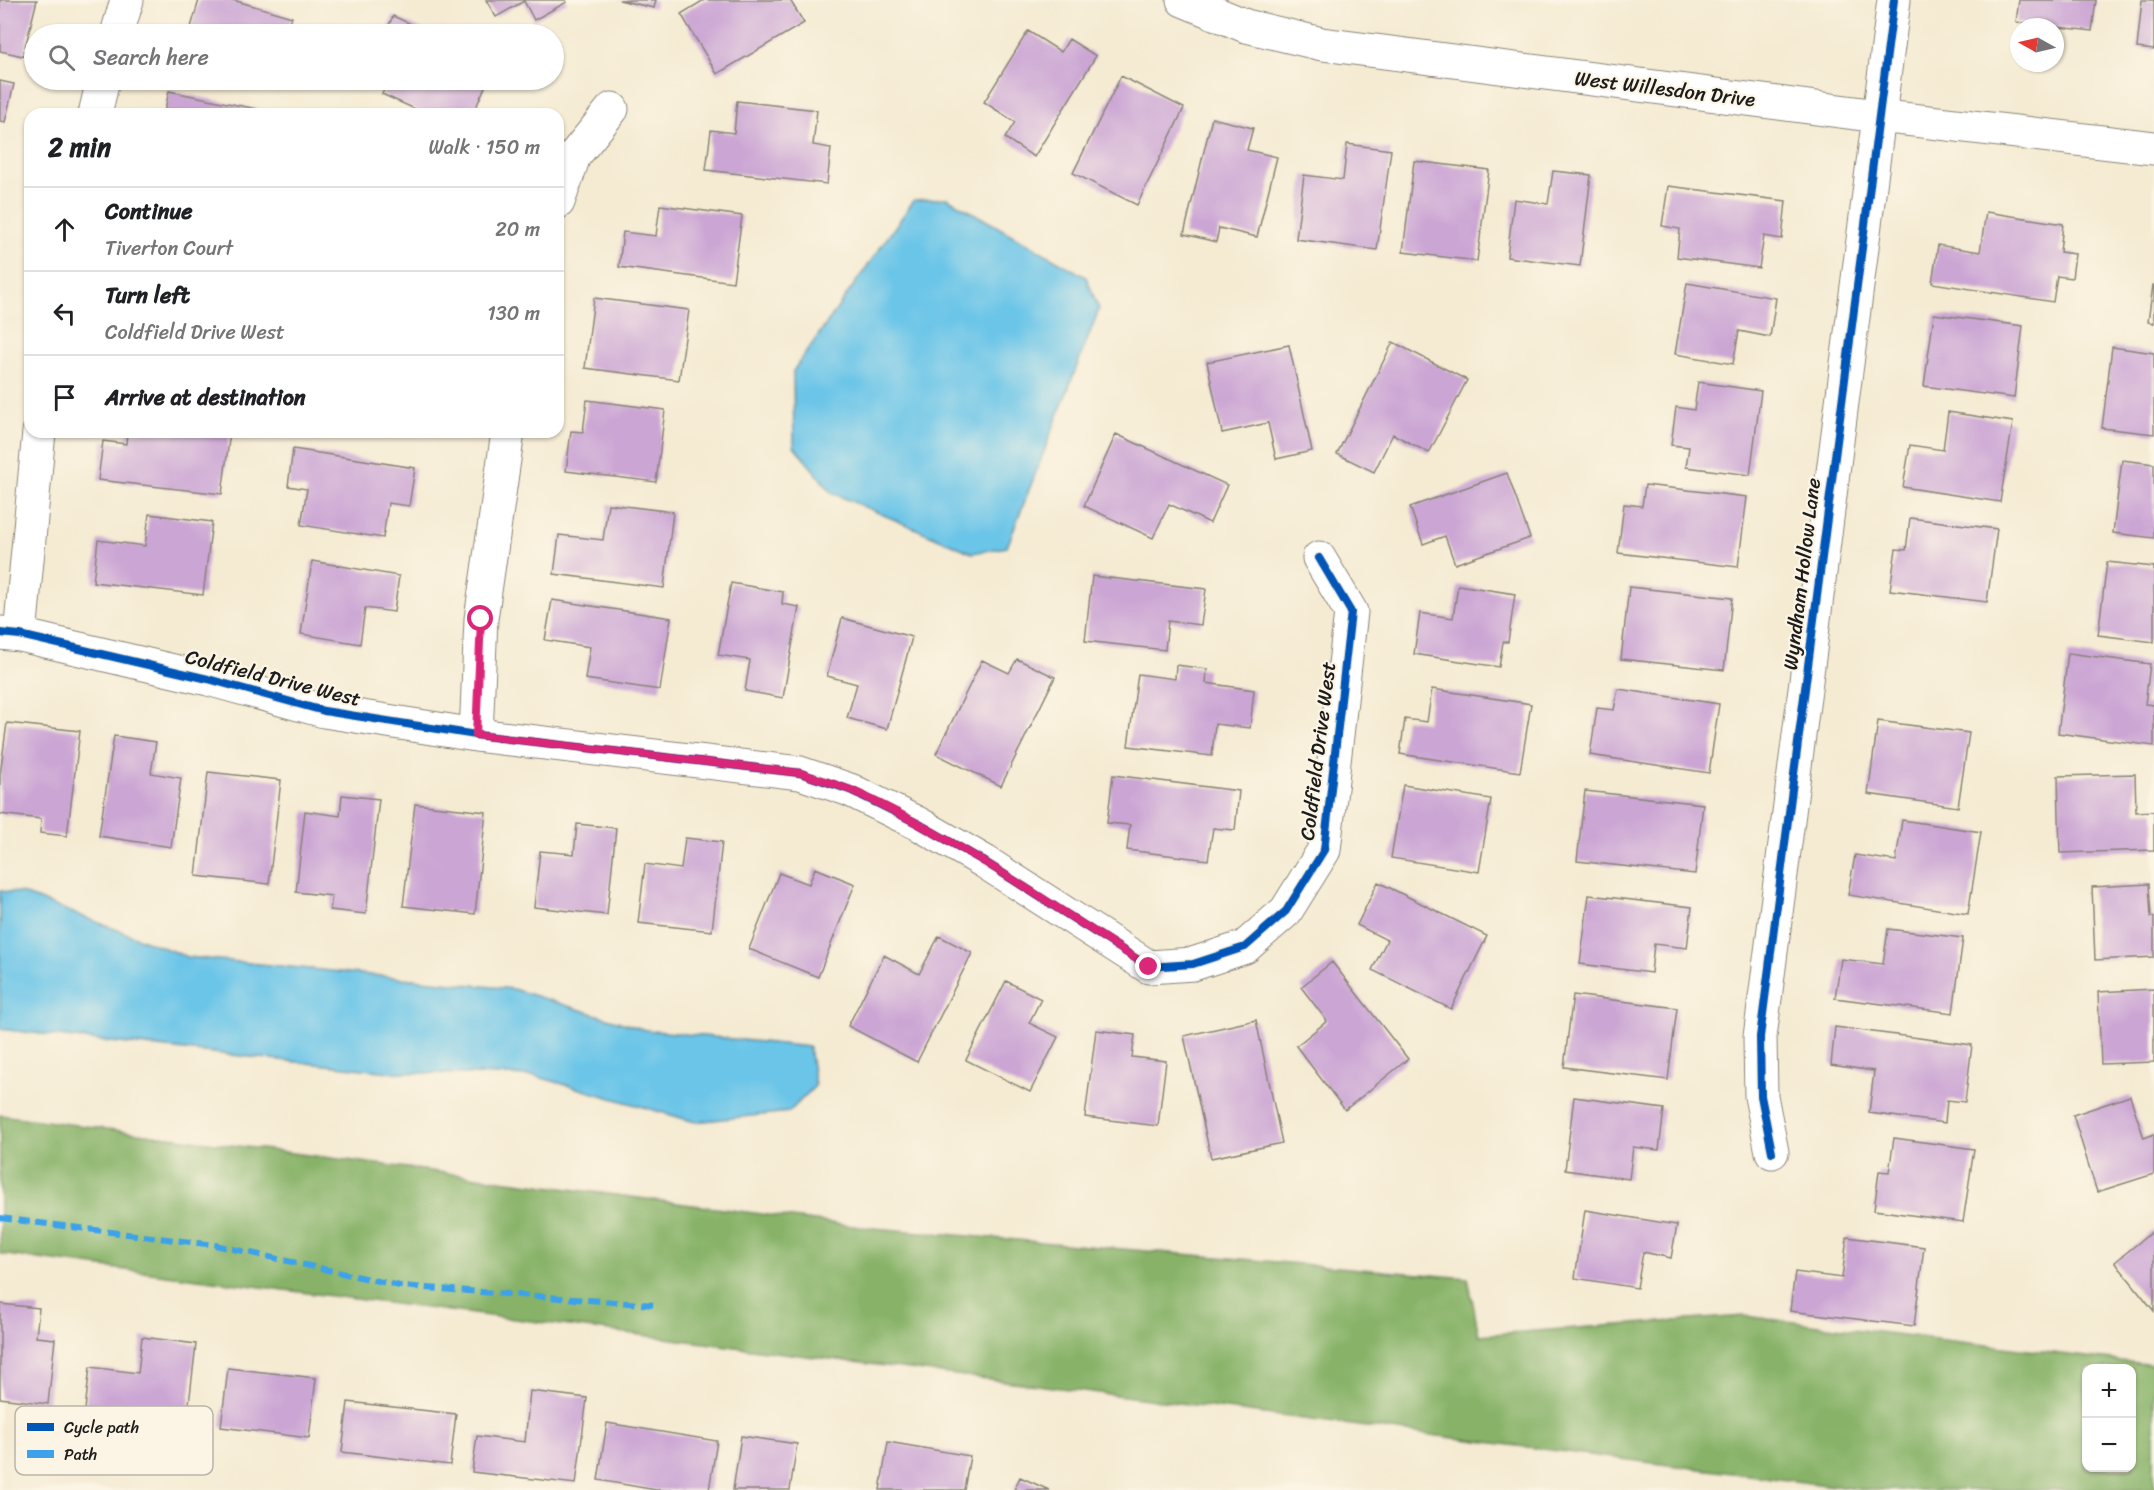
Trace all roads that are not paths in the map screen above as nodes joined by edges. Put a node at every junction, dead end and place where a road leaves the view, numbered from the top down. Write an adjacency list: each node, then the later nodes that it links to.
1 (127, 0): 4 (street)
2 (1183, 0): 8 (street, West Willesdon Drive)
3 (1894, 0): 8 (street, Wyndham Hollow Lane)
4 (120, 24)
5 (101, 90): 6 (street)
6 (96, 108)
7 (612, 109): 10 (street)
8 (1878, 116): 9 (street, West Willesdon Drive); 16 (street, Wyndham Hollow Lane)
9 (2154, 148)
10 (564, 185)
11 (38, 438): 14 (street)
12 (507, 438): 15 (street)
13 (1319, 558): 15 (street, Coldfield Drive West)
14 (10, 634): 15 (street, Coldfield Drive West)
15 (476, 735)
16 (1772, 1152)

